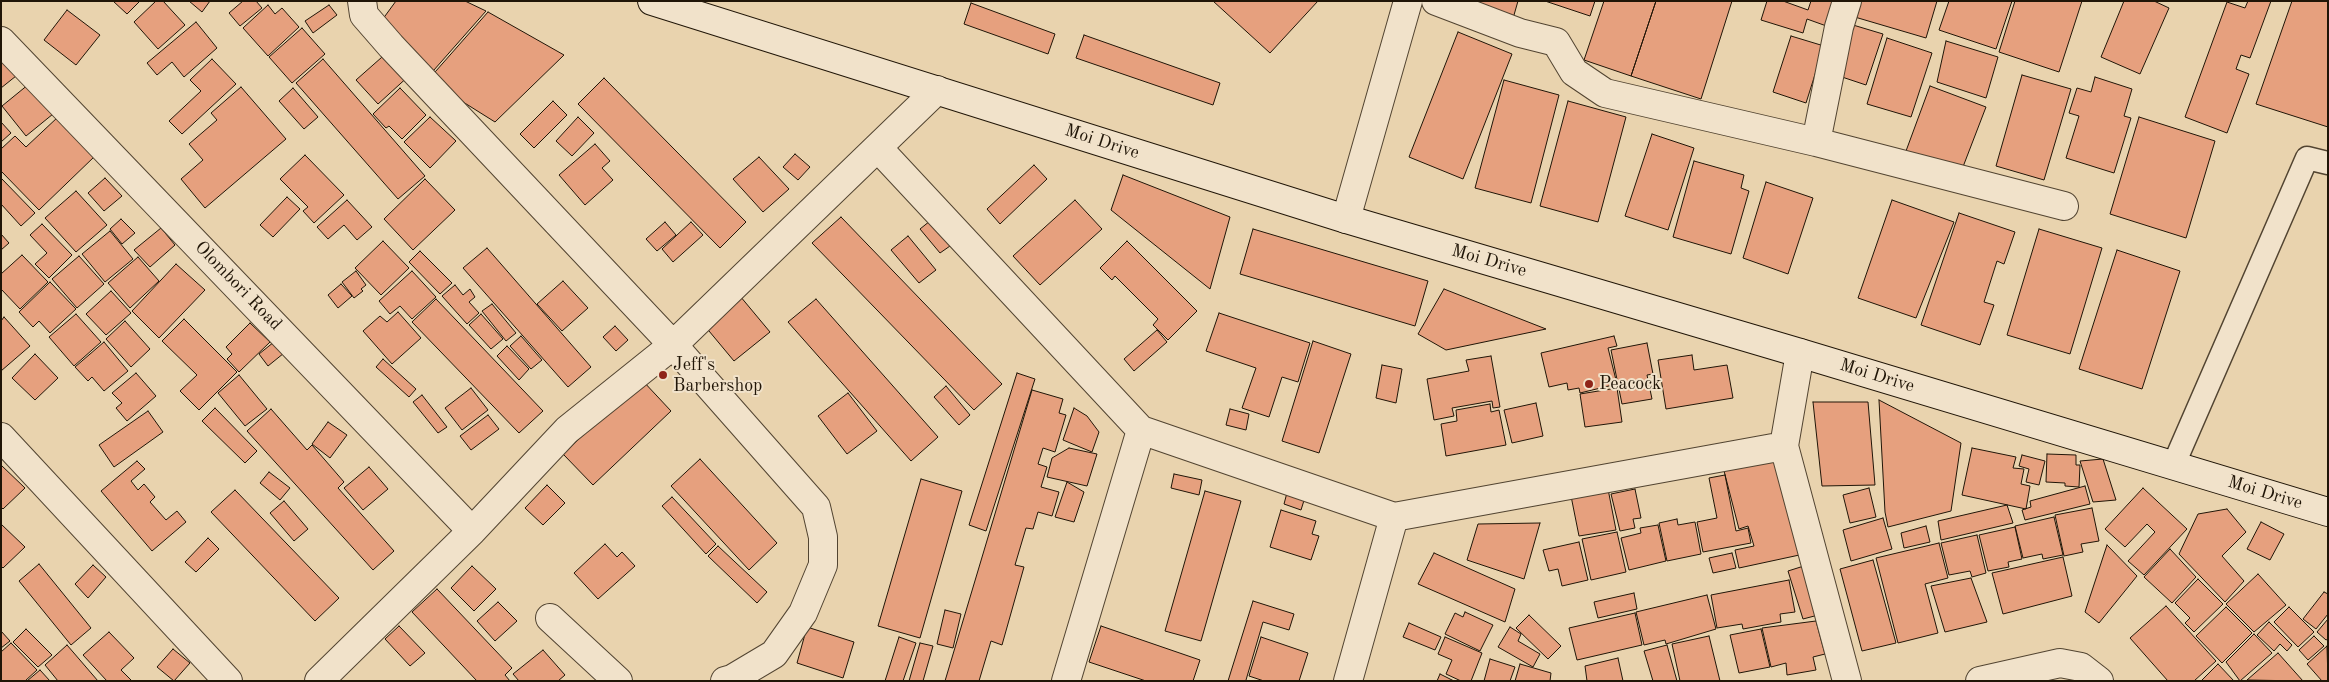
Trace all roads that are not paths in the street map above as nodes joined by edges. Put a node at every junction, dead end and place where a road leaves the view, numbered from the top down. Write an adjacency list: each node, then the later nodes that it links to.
1 (362, 1): 13 (street)
2 (652, 1): 7 (street, Moi Drive)
3 (1408, 1): 12 (street)
4 (1436, 1): 8 (street)
5 (1847, 1): 8 (street)
6 (3, 41): 21 (street, Olombori Road)
7 (937, 90): 9 (street); 12 (street, Moi Drive)
8 (1816, 142): 11 (street)
9 (878, 148): 13 (street); 15 (street)
10 (2328, 163): 18 (lane)
11 (2064, 206)
12 (1346, 219): 14 (street, Moi Drive)
13 (673, 344): 21 (street); 26 (street)
14 (1800, 353): 17 (street); 18 (street, Moi Drive)
15 (1141, 430): 20 (street); 27 (street)
16 (1, 437): 23 (street)
17 (1784, 446): 20 (street); 29 (street)
18 (2173, 466): 19 (street, Moi Drive)
19 (2328, 512)
20 (1394, 517): 28 (street)
21 (472, 531): 24 (street)
22 (550, 618): 25 (street)
23 (228, 681)
24 (319, 681)
25 (618, 681)
26 (725, 681)
27 (1066, 681)
28 (1348, 681)
29 (1847, 681)
30 (1980, 681): 31 (street)
31 (2098, 681)

